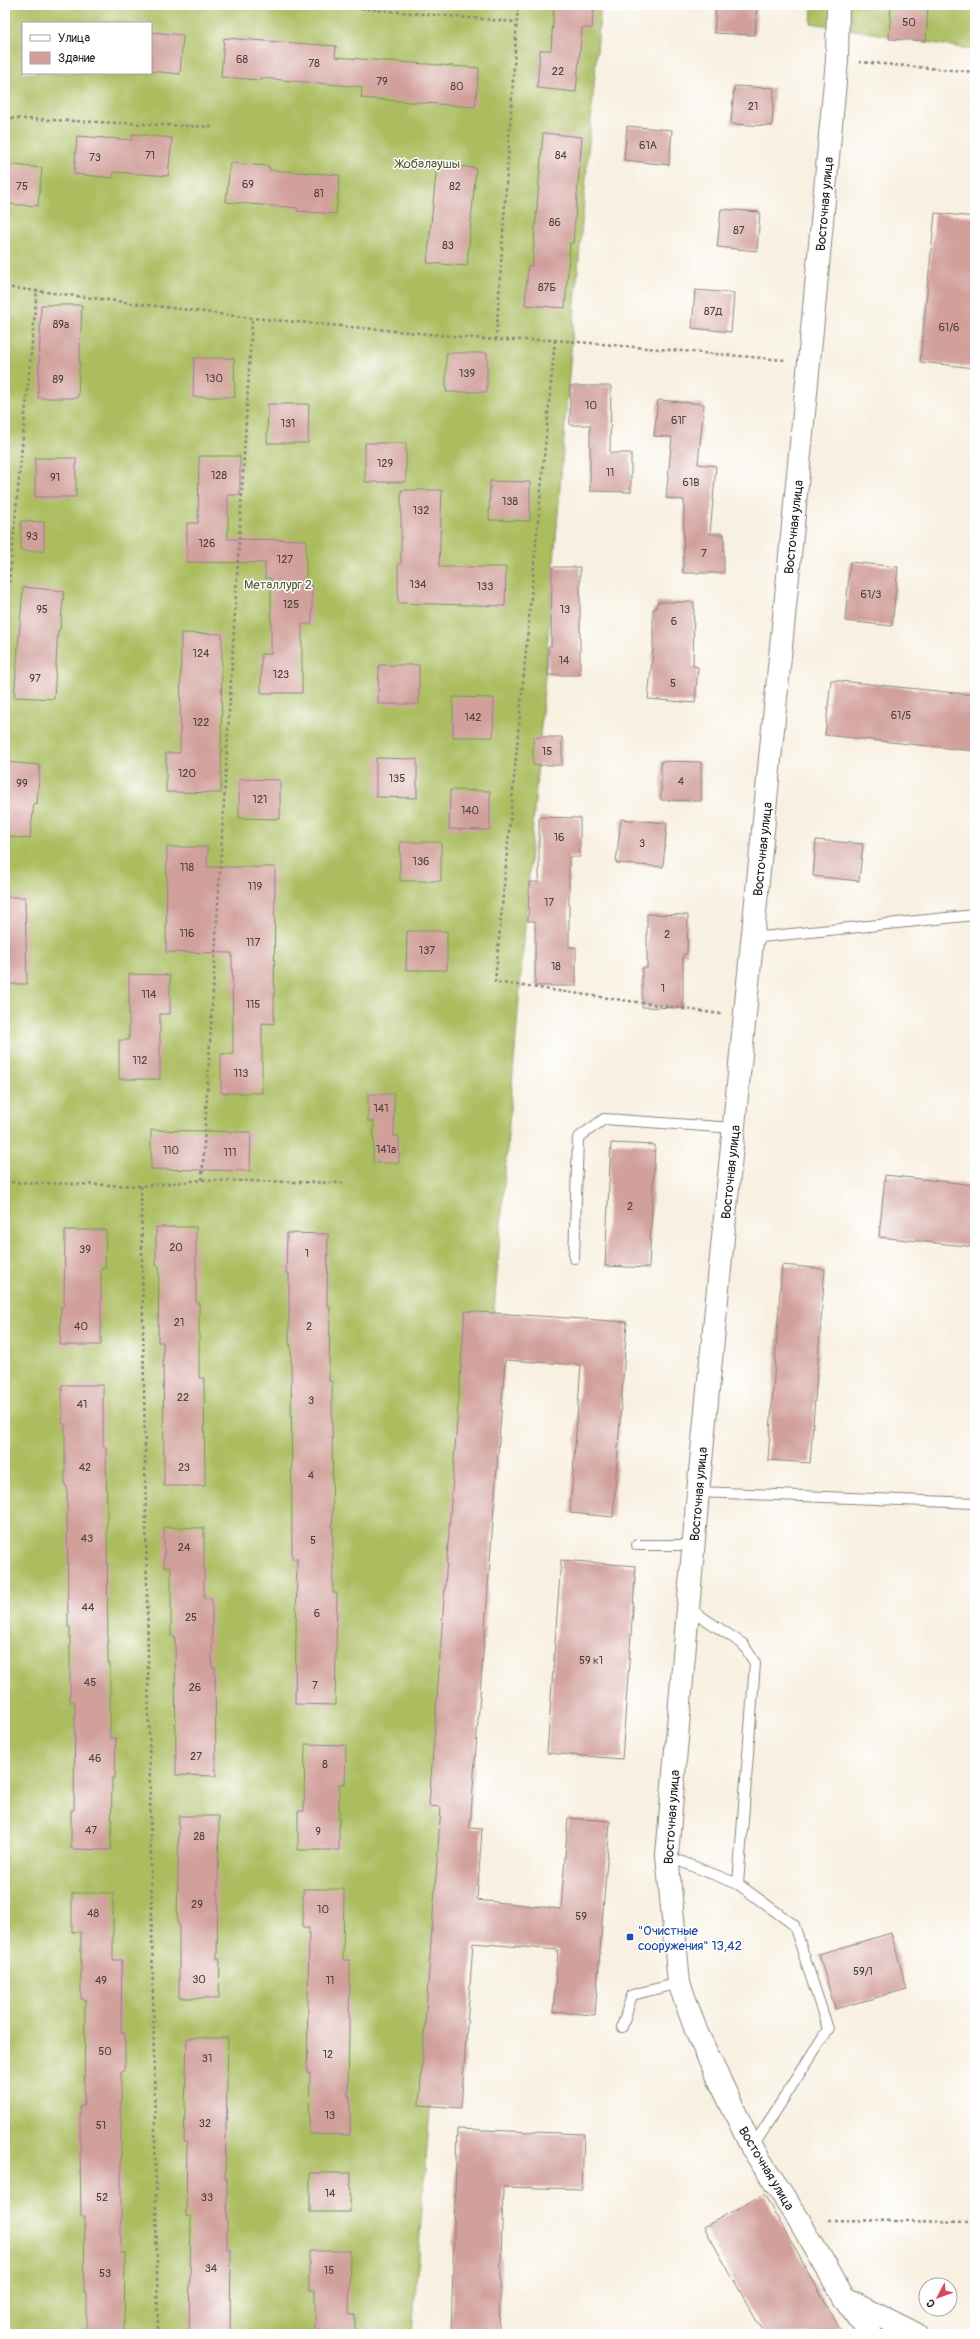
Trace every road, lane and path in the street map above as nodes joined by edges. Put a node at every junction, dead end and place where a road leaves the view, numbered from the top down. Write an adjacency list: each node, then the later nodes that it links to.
1 (319, 5): 4 (path)
2 (518, 5): 4 (path)
3 (838, 5): 5 (main road, Восточная улица)
4 (518, 22): 12 (path)
5 (837, 60): 6 (path); 14 (main road, Восточная улица)
6 (975, 72)
7 (5, 118): 8 (path)
8 (212, 127)
9 (5, 287): 10 (path)
10 (37, 290): 11 (path); 15 (path)
11 (252, 318): 12 (path); 20 (path)
12 (496, 340): 13 (path)
13 (555, 340): 14 (path); 18 (path)
14 (810, 362): 17 (main road, Восточная улица)
15 (5, 625)
16 (975, 915): 17 (lane)
17 (753, 938): 18 (main road, Восточная улица)
18 (745, 1017): 19 (main road, Восточная улица)
19 (734, 1128): 24 (lane); 25 (main road, Восточная улица)
20 (202, 1180): 22 (path); 23 (path)
21 (5, 1182): 23 (path)
22 (343, 1183)
23 (141, 1186): 38 (path)
24 (574, 1258)
25 (698, 1492): 26 (lane); 28 (main road, Восточная улица)
26 (975, 1503)
27 (637, 1545): 28 (lane)
28 (694, 1545): 29 (main road, Восточная улица)
29 (688, 1608): 30 (main road, Восточная улица); 31 (lane)
30 (667, 1855): 31 (lane); 32 (main road, Восточная улица)
31 (738, 1884): 34 (lane)
32 (679, 1983): 33 (lane); 34 (main road, Восточная улица)
33 (622, 2027)
34 (752, 2148): 35 (main road, Восточная улица)
35 (799, 2220): 36 (path); 37 (main road, Восточная улица)
36 (975, 2222)
37 (844, 2298): 39 (main road, Восточная улица); 40 (main road)
38 (158, 2334)
39 (872, 2334)
40 (916, 2334)

